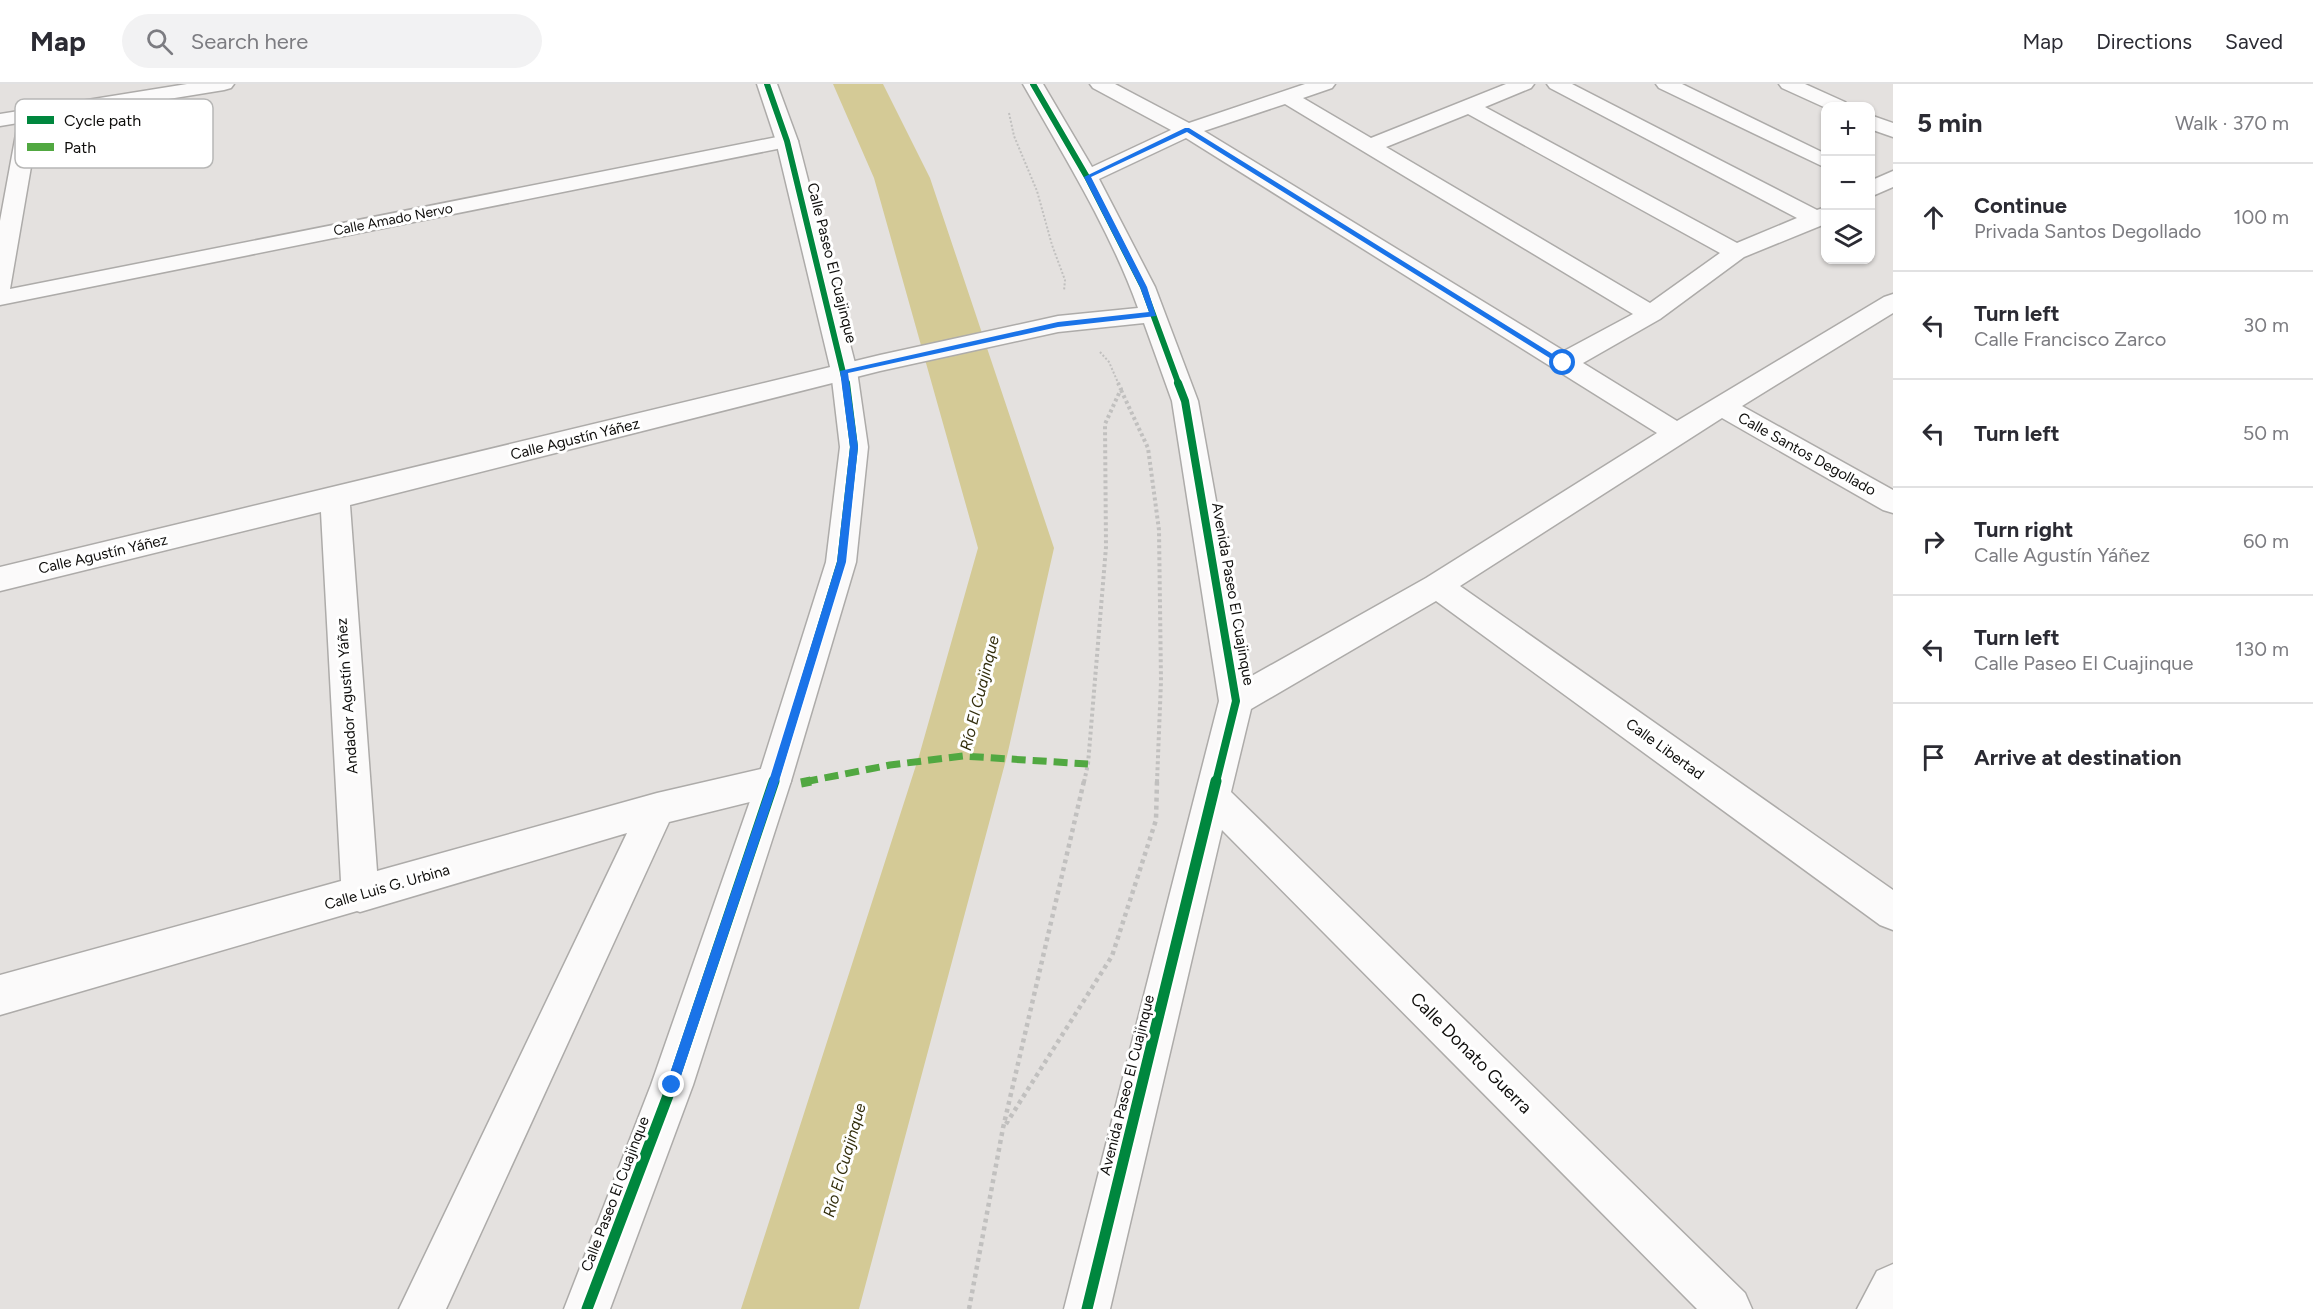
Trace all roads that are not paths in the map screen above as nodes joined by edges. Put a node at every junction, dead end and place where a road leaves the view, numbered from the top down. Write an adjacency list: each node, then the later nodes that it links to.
1 (224, 84): 10 (street)
2 (768, 84): 20 (street, Calle Paseo El Cuajinque)
3 (1033, 84): 24 (street, Avenida Paseo El Cuajinque)
4 (1100, 84): 18 (street)
5 (1325, 84): 11 (street)
6 (1524, 84): 14 (street)
7 (1557, 84): 25 (street)
8 (1666, 84): 22 (street)
9 (1789, 84): 13 (street)
10 (169, 88): 12 (street)
11 (1287, 98): 18 (street); 21 (street)
12 (112, 99)
13 (1829, 102)
14 (1469, 106): 21 (street); 26 (street)
15 (15, 118): 16 (street)
16 (0, 120)
17 (1875, 123): 19 (street)
18 (1187, 130): 24 (street); 32 (street)
19 (1893, 131)
20 (787, 141): 28 (street, Calle Amado Nervo); 33 (street, Calle Paseo El Cuajinque)
21 (1369, 146): 31 (street)
22 (1821, 160)
23 (21, 168): 27 (street)
24 (1087, 177): 30 (street, Avenida Paseo El Cuajinque)
25 (1821, 217): 26 (street)
26 (1736, 252): 31 (street)
27 (0, 285)
28 (0, 298)
29 (1893, 302): 34 (street)
30 (1153, 314): 33 (street, Calle Agustín Yáñez); 40 (street, Avenida Paseo El Cuajinque)
31 (1651, 314): 32 (street)
32 (1563, 363): 35 (street)
33 (844, 371): 36 (street, Calle Agustín Yáñez); 41 (street, Calle Paseo El Cuajinque)
34 (1722, 406): 35 (street); 37 (street, Calle Santos Degollado)
35 (1677, 433): 39 (street)
36 (335, 498): 38 (street, Calle Agustín Yáñez); 44 (street, Andador Agustín Yáñez)
37 (1893, 502)
38 (0, 579)
39 (1437, 586): 40 (street); 45 (street, Calle Libertad)
40 (1236, 701): 42 (street, Avenida Paseo El Cuajinque)
41 (774, 781): 43 (street, Calle Luis G. Urbina); 49 (street, Calle Paseo El Cuajinque)
42 (1213, 797): 50 (street, Avenida Paseo El Cuajinque); 51 (street, Calle Donato Guerra)
43 (657, 809): 44 (street, Calle Luis G. Urbina); 48 (street)
44 (360, 894): 46 (street, Calle Luis G. Urbina)
45 (1893, 912)
46 (0, 995)
47 (1893, 1287): 52 (street)
48 (422, 1309)
49 (587, 1309)
50 (1087, 1309)
51 (1729, 1309)
52 (1880, 1309)

